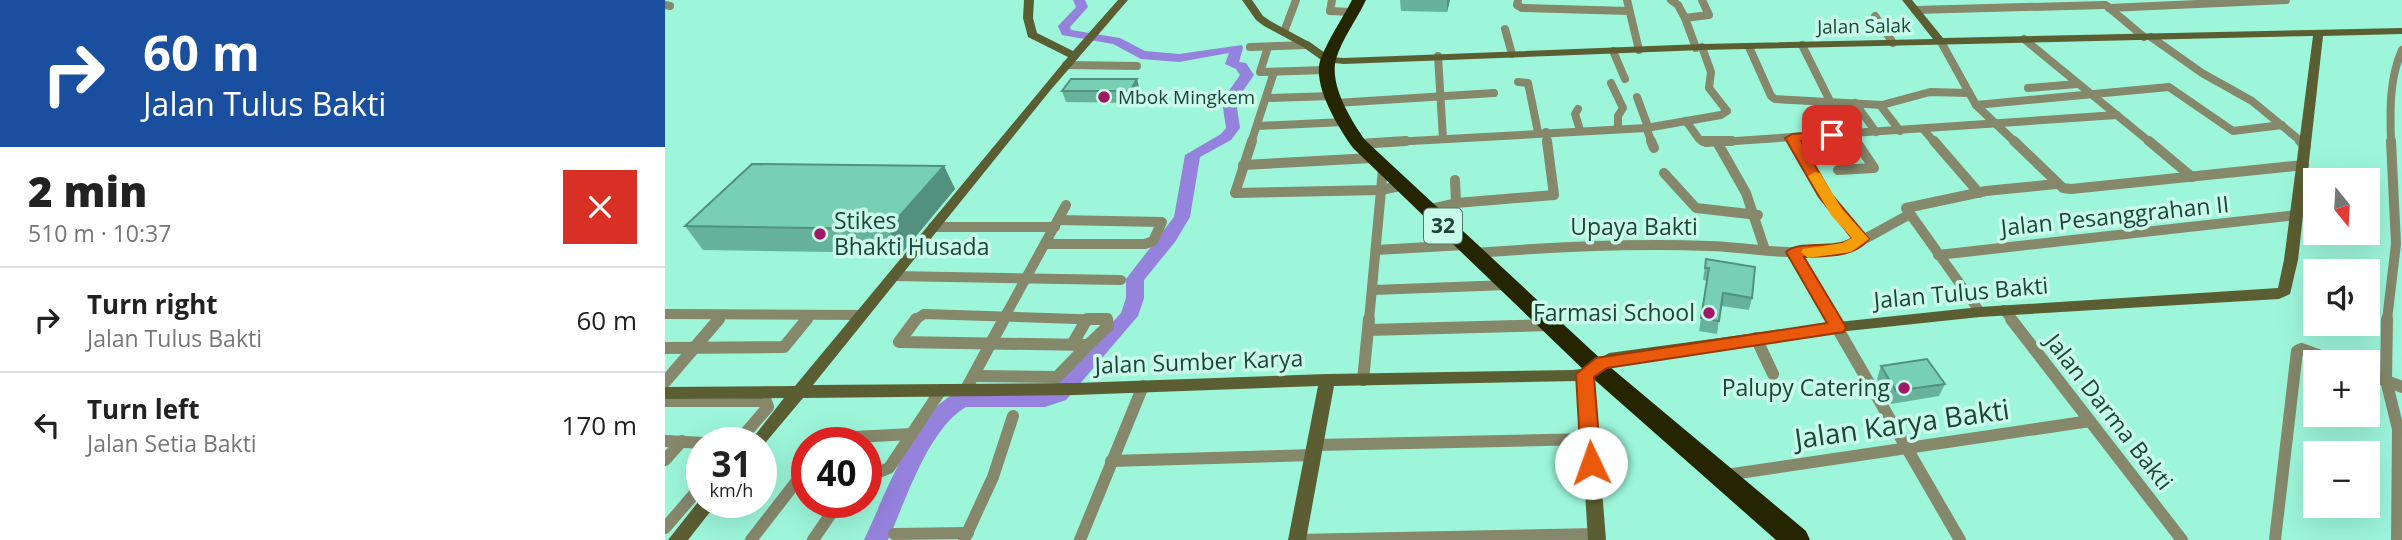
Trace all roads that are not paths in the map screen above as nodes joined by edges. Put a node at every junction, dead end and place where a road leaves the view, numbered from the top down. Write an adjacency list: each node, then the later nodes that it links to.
1 (1029, 0): 39 (street)
2 (1123, 0): 39 (street)
3 (1247, 0): 22 (street)
4 (1296, 0): 22 (street)
5 (1332, 0): 14 (street)
6 (1518, 0): 15 (street)
7 (1590, 0): 15 (street)
8 (1627, 0): 17 (street)
9 (1671, 0): 19 (street)
10 (1702, 0): 19 (street)
11 (1907, 0): 16 (street)
12 (2285, 0): 13 (street)
13 (2104, 4): 16 (street); 24 (street)
14 (1355, 6): 40 (highway)
15 (1591, 10): 17 (street)
16 (1915, 10): 26 (street)
17 (1629, 11): 34 (street)
18 (1875, 16): 27 (street)
19 (1685, 18): 33 (street)
20 (1505, 29): 37 (street)
21 (2402, 31): 23 (street, Jalan Salak)
22 (1285, 32): 28 (street)
23 (2318, 33): 24 (street, Jalan Salak); 77 (street)
24 (2148, 37): 25 (street, Jalan Salak); 64 (street)
25 (2024, 39): 26 (street, Jalan Salak); 46 (street)
26 (1941, 41): 27 (street, Jalan Salak); 49 (street)
27 (1893, 43): 29 (street, Jalan Salak)
28 (1307, 45): 31 (street); 40 (street)
29 (1802, 45): 32 (street, Jalan Salak); 55 (street)
30 (1250, 47): 31 (street)
31 (1268, 47): 42 (street)
32 (1749, 47): 33 (street, Jalan Salak); 55 (street)
33 (1699, 48): 34 (street, Jalan Salak); 61 (street)
34 (1639, 50): 36 (street, Jalan Salak)
35 (2402, 50): 108 (street)
36 (1613, 51): 37 (street, Jalan Salak); 43 (street)
37 (1511, 54): 38 (street, Jalan Salak)
38 (1438, 57): 40 (street, Jalan Salak); 50 (street)
39 (1070, 60): 41 (street); 95 (street)
40 (1327, 65): 42 (street); 54 (highway, 32)
41 (1137, 66)
42 (1274, 72): 53 (street)
43 (1625, 79)
44 (1518, 82): 71 (street)
45 (1611, 83): 67 (street)
46 (2077, 83): 47 (street); 51 (street)
47 (2028, 88)
48 (1494, 93): 50 (street)
49 (1969, 93): 57 (street); 58 (street)
50 (1441, 95): 54 (street); 75 (street)
51 (2092, 96): 58 (street); 60 (street); 64 (street)
52 (1637, 97): 66 (street)
53 (1266, 98): 54 (street); 65 (street)
54 (1335, 99): 62 (highway, 32)
55 (1830, 101): 56 (street)
56 (1856, 103): 57 (street); 72 (street)
57 (1880, 104): 70 (street)
58 (1976, 105): 63 (street)
59 (1579, 109): 68 (street)
60 (2117, 115): 63 (street); 84 (street)
61 (1686, 121): 66 (street); 76 (street)
62 (1344, 122): 65 (street); 81 (highway, 32)
63 (1996, 125): 69 (street); 86 (street)
64 (2282, 125): 77 (street)
65 (1257, 127): 79 (street)
66 (1647, 127): 67 (street); 78 (street)
67 (1618, 129): 68 (street)
68 (1580, 130): 71 (street)
69 (1924, 130): 70 (street); 87 (street)
70 (1900, 131): 72 (street)
71 (1542, 132): 75 (street); 88 (street)
72 (1877, 132): 73 (street)
73 (1851, 134): 74 (street); 82 (street)
74 (1792, 138): 76 (street); 96 (street)
75 (1443, 139): 81 (street)
76 (1717, 142): 92 (street)
77 (2306, 146): 80 (street)
78 (1654, 148)
79 (1243, 165): 81 (street); 81 (street)
80 (2304, 165): 84 (street, Upaya Bakti); 93 (street)
81 (1379, 169): 90 (highway, 32); 99 (street)
82 (1838, 170)
83 (1664, 173): 92 (street)
84 (2193, 177): 86 (street, Upaya Bakti)
85 (1455, 180): 88 (street)
86 (2056, 184): 87 (street, Upaya Bakti)
87 (1979, 193): 91 (street, Upaya Bakti)
88 (1456, 203): 90 (street)
89 (1066, 205): 94 (street)
90 (1426, 210): 98 (highway, 32)
91 (1909, 211): 96 (street, Upaya Bakti); 102 (street)
92 (1758, 215): 100 (street)
93 (2297, 215): 102 (street, Jalan Pesanggrahan II); 109 (street, Jalan Tulus Bakti)
94 (1057, 223): 95 (street); 97 (street); 97 (street)
95 (933, 227): 103 (street)
96 (1861, 239): 101 (street, Upaya Bakti)
97 (1046, 243): 104 (street)
98 (1469, 249): 99 (street, Upaya Bakti); 100 (street, Upaya Bakti); 106 (highway, 32)
99 (1376, 250): 107 (street)
100 (1765, 250): 101 (street, Upaya Bakti)
101 (1794, 252): 118 (street)
102 (1938, 255): 110 (street)
103 (894, 276): 104 (street); 114 (street)
104 (1028, 278): 105 (street); 115 (street)
105 (1121, 280)
106 (1508, 285): 107 (street); 117 (highway, 32)
107 (1373, 290): 119 (street)
108 (2397, 307): 132 (street)
109 (2004, 310): 110 (street, Jalan Tulus Bakti); 142 (street, Jalan Darma Bakti)
110 (1980, 312): 118 (street, Jalan Tulus Bakti)
111 (665, 314): 112 (street)
112 (722, 315): 113 (street); 125 (street)
113 (810, 315): 114 (street); 125 (street)
114 (862, 315): 138 (street)
115 (1008, 315): 116 (street); 121 (street); 121 (street)
116 (1087, 318): 122 (street); 123 (street)
117 (1552, 325): 119 (street); 127 (highway, 32)
118 (1838, 327): 120 (street, Jalan Tulus Bakti); 151 (street)
119 (1368, 330): 131 (street)
120 (1756, 338): 127 (street, Jalan Tulus Bakti); 128 (street)
121 (992, 342): 122 (street); 134 (street)
122 (1073, 343): 123 (street)
123 (1088, 345): 134 (street)
124 (665, 348): 125 (street)
125 (694, 348): 133 (street)
126 (2304, 350): 173 (street)
127 (1591, 371): 131 (street, Jalan Sumber Karya); 147 (street); 156 (highway, 32)
128 (1773, 374)
129 (2380, 378): 132 (street)
130 (1328, 380): 131 (street, Jalan Sumber Karya); 135 (street, Jalan Sumber Karya); 152 (street)
131 (1363, 380)
132 (2386, 380): 136 (street); 174 (street)
133 (665, 382)
134 (970, 382): 135 (street, Jalan Sumber Karya); 137 (street, Jalan Sumber Karya)
135 (1143, 386): 154 (street)
136 (2402, 387)
137 (941, 390): 138 (street, Jalan Sumber Karya); 145 (street)
138 (801, 391): 139 (street, Jalan Sumber Karya); 144 (street)
139 (665, 393)
140 (665, 401): 143 (street)
141 (1013, 416): 163 (street)
142 (2090, 421): 151 (street, Jalan Karya Bakti); 172 (street, Jalan Darma Bakti)
143 (752, 427)
144 (771, 427)
145 (912, 435): 146 (street); 155 (street)
146 (882, 436)
147 (1589, 439): 152 (street); 164 (street)
148 (665, 441): 149 (street)
149 (683, 441): 150 (street); 153 (street)
150 (686, 441)
151 (1906, 448): 156 (street, Jalan Karya Bakti); 171 (street)
152 (1315, 450): 154 (street); 169 (street)
153 (665, 460)
154 (1111, 461): 168 (street)
155 (882, 471)
156 (1721, 475): 170 (highway, 32)
157 (791, 490): 166 (street)
158 (686, 504): 161 (street)
159 (695, 518): 165 (street)
160 (828, 518): 167 (street)
161 (665, 528)
162 (894, 534): 163 (street)
163 (966, 536)
164 (1596, 537): 169 (street)
165 (677, 540)
166 (751, 540)
167 (813, 540)
168 (1080, 540)
169 (1296, 540)
170 (1796, 540)
171 (1960, 540)
172 (2182, 540)
173 (2275, 540)
174 (2397, 540)

